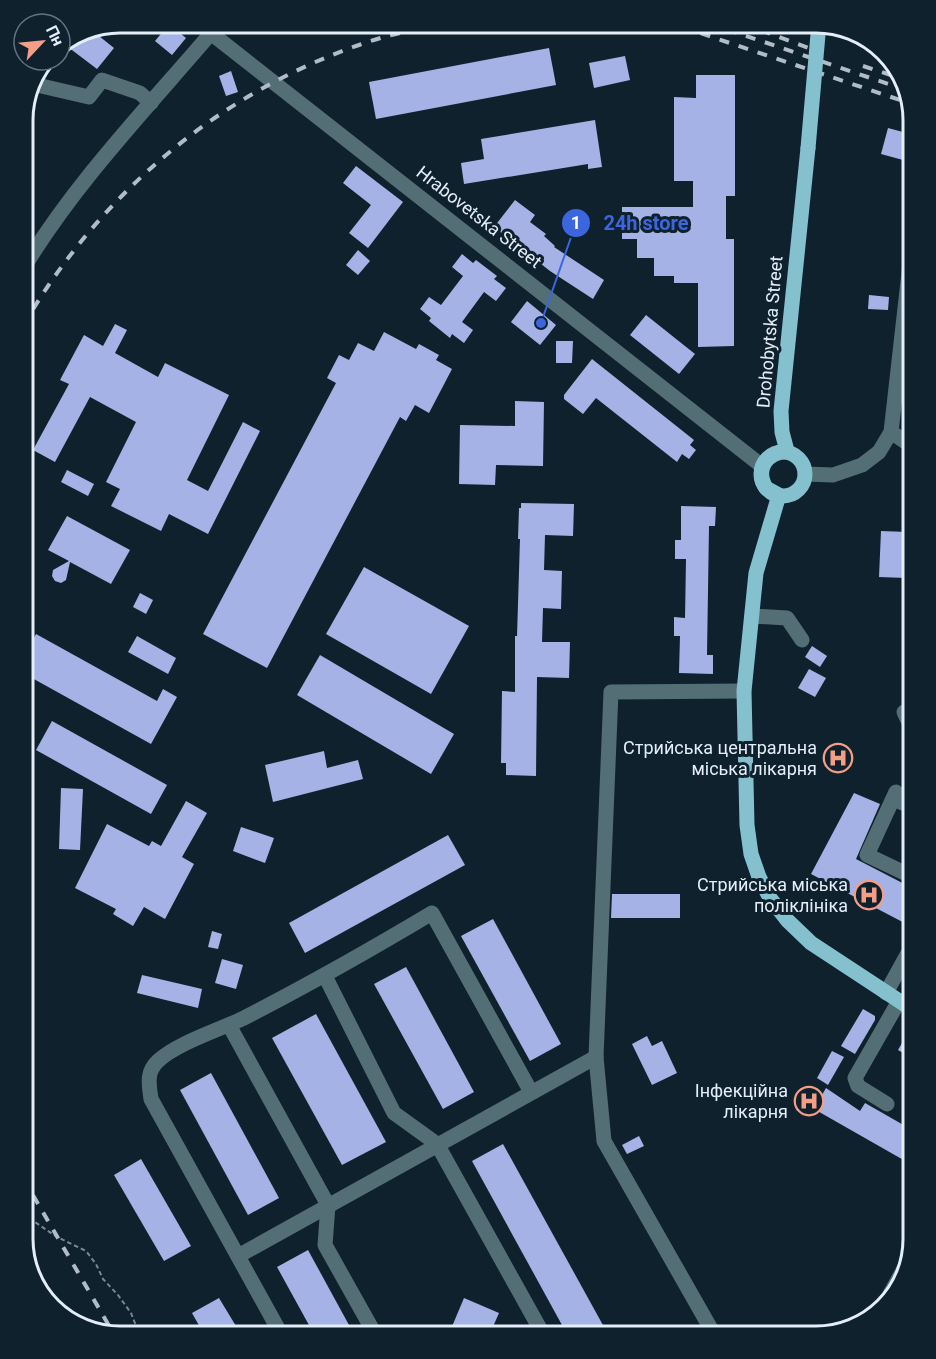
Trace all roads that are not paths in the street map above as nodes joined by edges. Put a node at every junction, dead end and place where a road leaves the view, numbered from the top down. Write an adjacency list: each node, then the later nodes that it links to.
1 (211, 33): 5 (street)
2 (213, 33): 11 (street, Hrabovetska Street)
3 (818, 33): 10 (main road, Drohobytska Street, bridge)
4 (41, 86): 5 (street)
5 (151, 103): 6 (street)
6 (33, 254)
7 (903, 330): 8 (street)
8 (891, 432): 9 (street); 12 (street)
9 (903, 440)
10 (786, 451): 11 (main road); 12 (main road)
11 (762, 466): 13 (main road)
12 (805, 474): 13 (main road)
13 (779, 495): 14 (main road)
14 (752, 616): 15 (street); 16 (main road)
15 (802, 640)
16 (744, 691): 21 (main road); 25 (street)
17 (903, 801): 18 (street)
18 (903, 872)
19 (903, 963): 21 (street)
20 (324, 976): 24 (street); 26 (street); 28 (street)
21 (886, 993): 22 (main road)
22 (899, 1001): 23 (main road); 27 (street)
23 (903, 1003)
24 (229, 1025): 29 (street); 30 (street)
25 (596, 1057): 26 (street); 34 (street)
26 (531, 1092): 28 (street)
27 (887, 1104)
28 (437, 1144): 29 (street); 33 (street)
29 (328, 1206): 30 (street); 32 (street)
30 (238, 1256): 31 (street)
31 (276, 1326)
32 (370, 1326)
33 (538, 1326)
34 (709, 1326)

